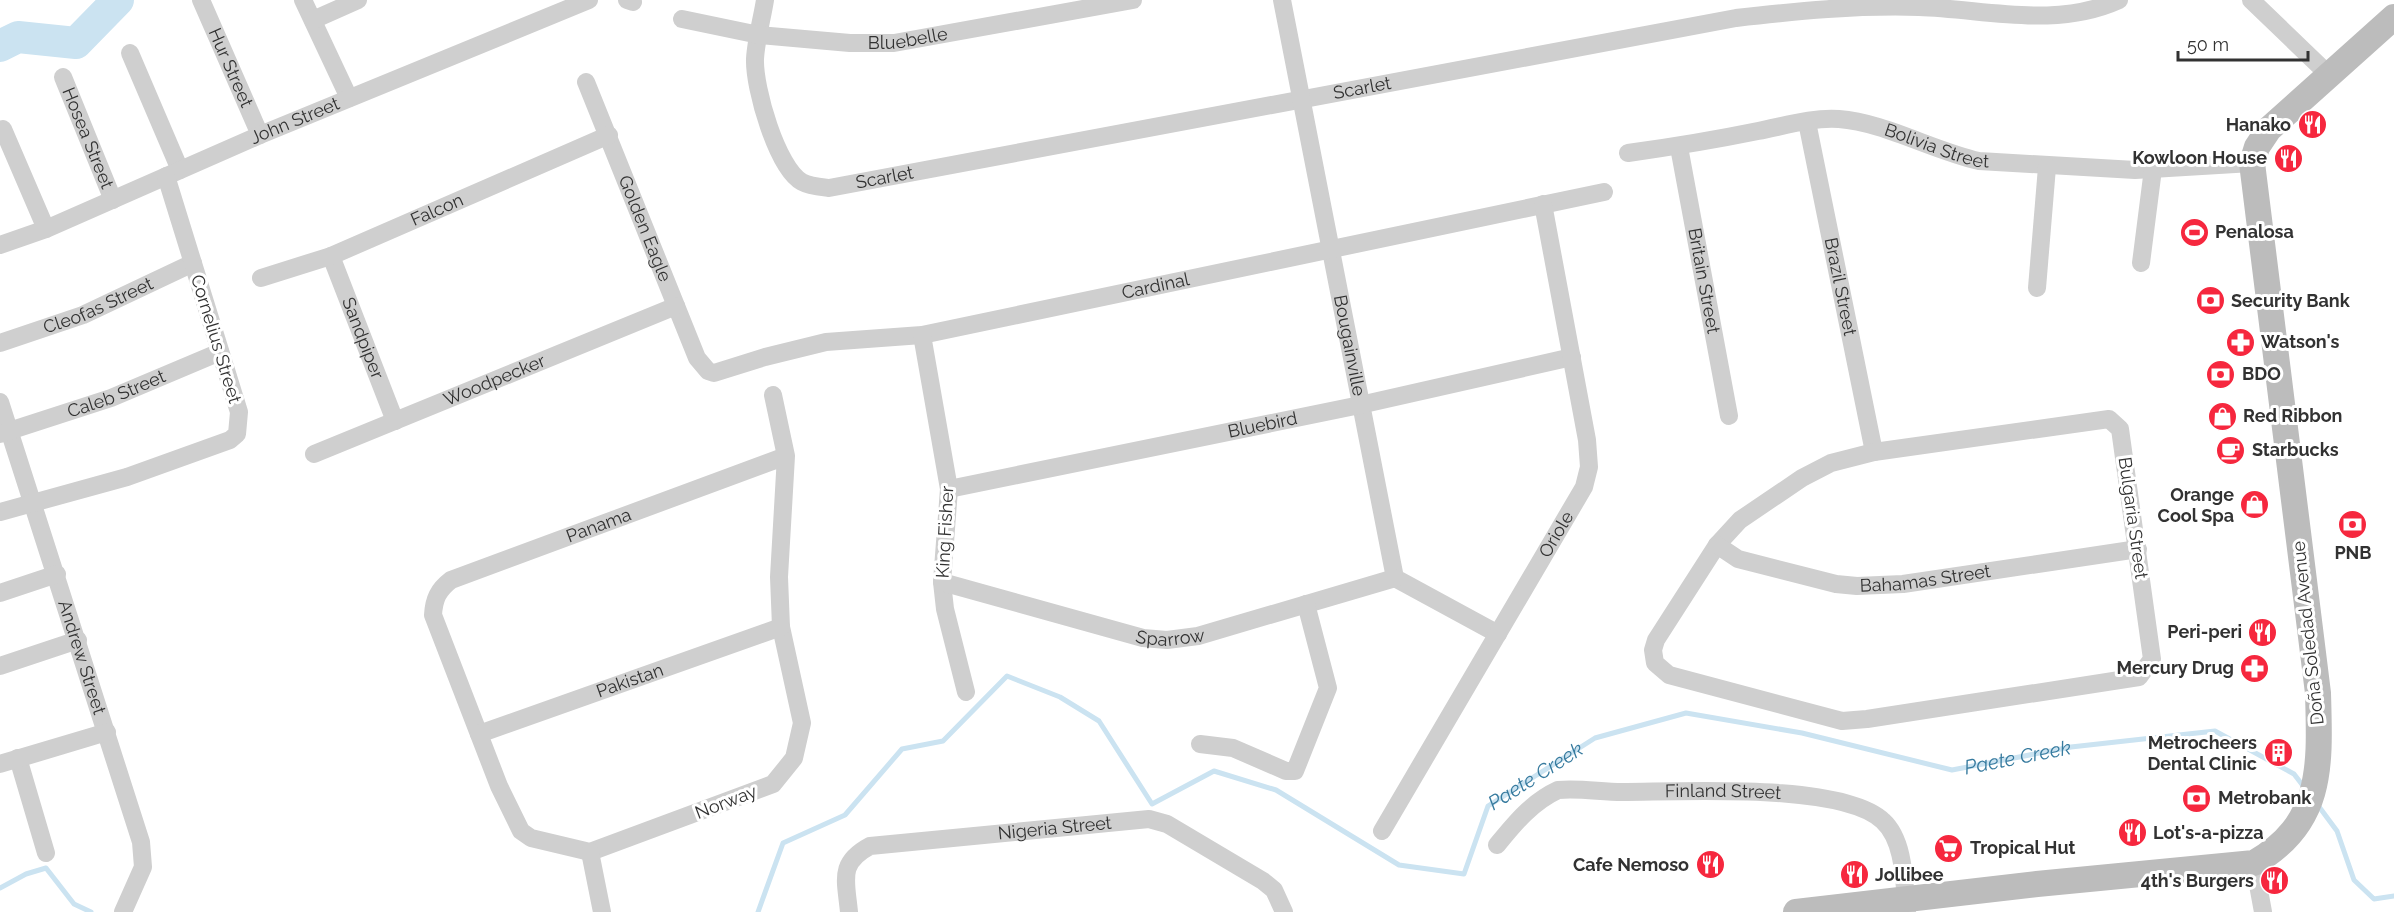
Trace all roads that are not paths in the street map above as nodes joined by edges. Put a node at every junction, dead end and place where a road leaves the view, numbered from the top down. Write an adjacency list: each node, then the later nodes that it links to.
1 (201, 0): 22 (street, Hur Street)
2 (303, 0): 12 (street)
3 (358, 0): 12 (street)
4 (589, 0): 18 (street, John Street)
5 (765, 0): 13 (street, Scarlet)
6 (1133, 0): 13 (street, Bluebelle)
7 (1282, 0): 19 (street, Bougainville)
8 (2119, 0): 19 (street, Scarlet)
9 (2251, 0): 15 (street)
10 (2394, 17): 15 (main road, Doña Soledad Avenue)
11 (682, 19): 13 (street, Bluebelle)
12 (313, 20): 18 (street)
13 (759, 35): 19 (street, Scarlet)
14 (130, 53): 29 (street, Cornelius Street)
15 (2330, 76): 26 (main road, Doña Soledad Avenue)
16 (63, 77): 31 (street, Hosea Street)
17 (586, 82): 23 (street, Golden Eagle)
18 (349, 98): 22 (street, John Street)
19 (1301, 101): 35 (street, Bougainville)
20 (1807, 122): 24 (street, Bolivia Street); 27 (street, Bolivia Street); 53 (street, Brazil Street)
21 (3, 129): 33 (street)
22 (260, 135): 29 (street, John Street)
23 (609, 135): 36 (street, Falcon); 41 (street, Golden Eagle)
24 (1679, 147): 25 (street, Bolivia Street); 50 (street, Britain Street)
25 (1628, 153)
26 (2252, 163): 28 (street, Bolivia Street); 80 (main road, Doña Soledad Avenue)
27 (2047, 167): 28 (street, Bolivia Street); 40 (street)
28 (2153, 169): 38 (street)
29 (173, 173): 31 (street, John Street); 37 (street, Cornelius Street)
30 (1604, 192): 32 (street, Cardinal)
31 (113, 200): 33 (street, John Street)
32 (1543, 204): 35 (street, Cardinal); 45 (street, Oriole)
33 (46, 229): 34 (street, John Street)
34 (0, 245)
35 (1330, 250): 42 (street, Cardinal); 49 (street, Bougainville)
36 (331, 256): 39 (street, Falcon); 51 (street, Sandpiper)
37 (193, 263): 43 (street, Cleofas Street); 44 (street, Cornelius Street)
38 (2141, 263)
39 (261, 278)
40 (2037, 288)
41 (676, 306): 46 (street, Golden Eagle); 51 (street, Woodpecker)
42 (922, 335): 46 (street, Cardinal); 56 (street, King Fisher)
43 (0, 343)
44 (220, 352): 52 (street, Caleb Street); 57 (street, Cornelius Street)
45 (1572, 357): 49 (street, Bluebird); 67 (street, Oriole)
46 (708, 371)
47 (773, 395): 55 (street, Norway)
48 (0, 402): 52 (street, Andrew Street)
49 (1360, 405): 56 (street, Bluebird); 62 (street, Bougainville)
50 (1729, 416)
51 (395, 421): 54 (street, Woodpecker)
52 (5, 432): 57 (street, Andrew Street)
53 (1875, 452): 59 (street, Bulgaria Street); 60 (street, Bulgaria Street)
54 (314, 454)
55 (786, 456): 66 (street, Norway); 72 (street, Panama)
56 (949, 489): 63 (street, King Fisher)
57 (33, 501): 58 (street, Cornelius Street); 61 (street, Andrew Street)
58 (0, 512)
59 (1717, 545): 60 (street, Bahamas Street); 60 (street, Bulgaria Street)
60 (2138, 549)
61 (57, 574): 64 (street); 68 (street, Andrew Street)
62 (1395, 578): 65 (street, Sparrow); 67 (street)
63 (942, 582): 65 (street, Sparrow); 70 (street, King Fisher)
64 (0, 593)
65 (1306, 604): 73 (street)
66 (781, 627): 72 (street, Pakistan); 78 (street, Norway)
67 (1498, 634): 76 (street, Oriole)
68 (78, 640): 69 (street); 71 (street, Andrew Street)
69 (0, 666)
70 (966, 692)
71 (107, 732): 74 (street); 82 (street, Andrew Street)
72 (479, 734): 78 (street)
73 (1200, 744)
74 (18, 758): 75 (street); 79 (street)
75 (0, 764)
76 (1382, 831)
77 (1497, 845): 81 (street, Finland Street)
78 (590, 852): 83 (street)
79 (46, 853)
80 (2254, 863): 81 (main road, Doña Soledad Avenue); 87 (street)
81 (1906, 906): 86 (main road, Doña Soledad Avenue)
82 (123, 912)
83 (602, 912)
84 (849, 912): 85 (street, Nigeria Street)
85 (1284, 912)
86 (1796, 912)
87 (2263, 912)

